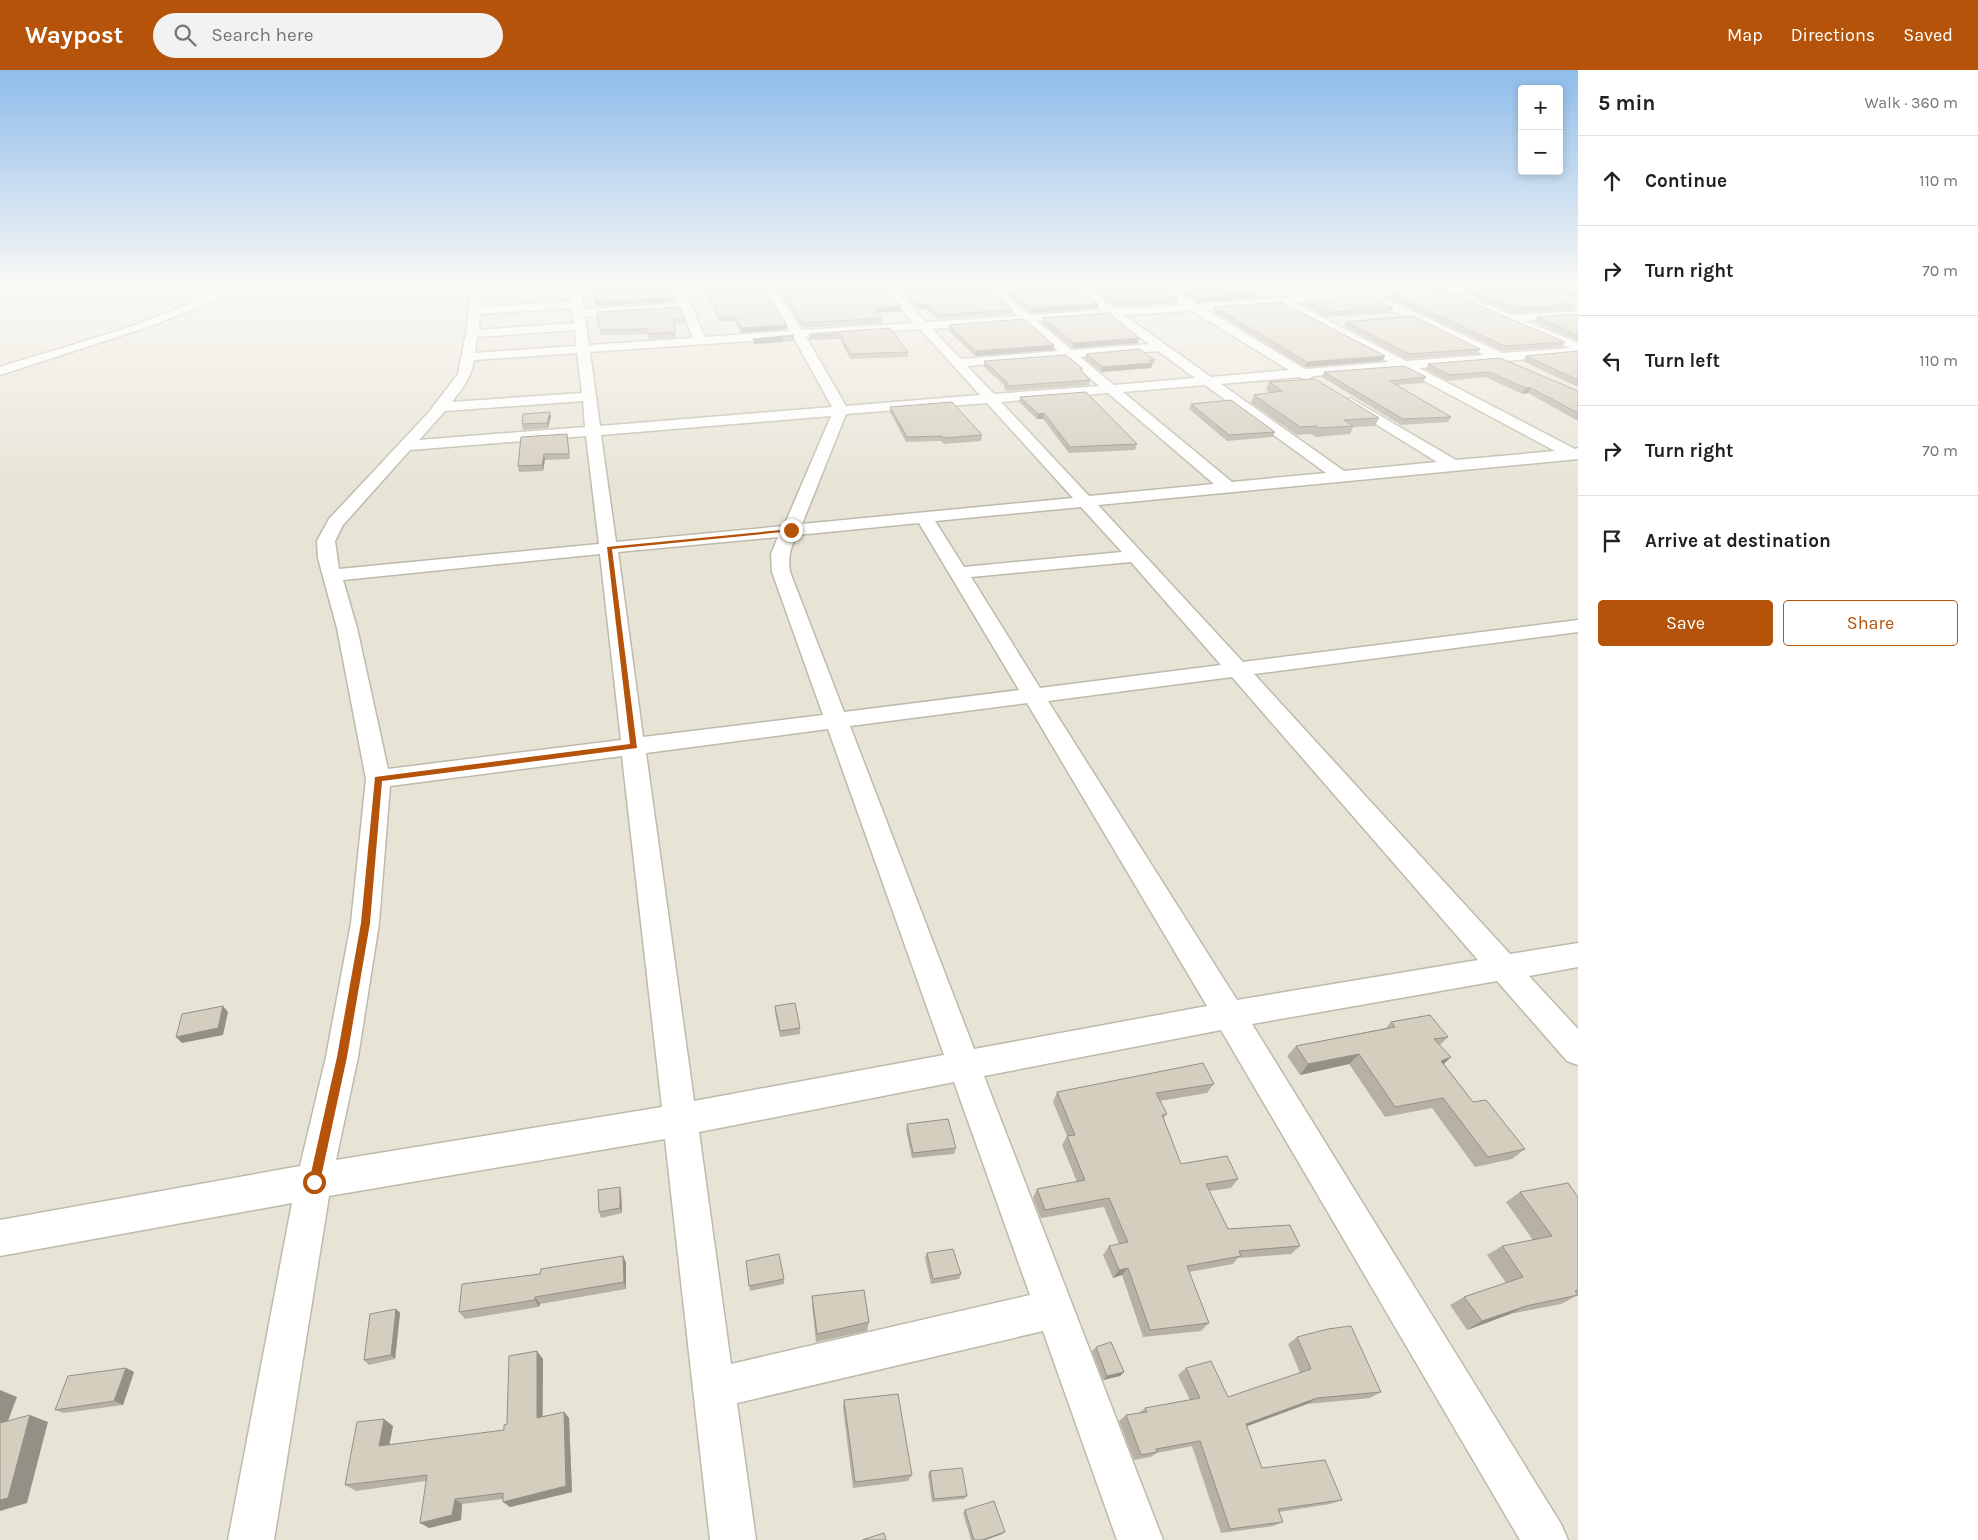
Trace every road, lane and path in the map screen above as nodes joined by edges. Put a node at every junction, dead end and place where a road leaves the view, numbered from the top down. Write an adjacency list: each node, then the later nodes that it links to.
1 (1068, 354): 21 (street)
2 (51, 355): 17 (street)
3 (466, 355): 25 (street)
4 (584, 355): 23 (street)
5 (810, 355): 26 (street)
6 (950, 355): 14 (street)
7 (1061, 355): 14 (street)
8 (1169, 355): 19 (street)
9 (1273, 355): 18 (street)
10 (1383, 355): 15 (street)
11 (1494, 355): 13 (street)
12 (1538, 355): 13 (street)
13 (1501, 358): 15 (street); 16 (street)
14 (958, 363): 24 (street)
15 (1404, 366): 18 (street); 29 (street)
16 (1526, 370)
17 (0, 371)
18 (1303, 373): 19 (street); 20 (street)
19 (1207, 381): 21 (street); 31 (street)
20 (1320, 383)
21 (1110, 389): 24 (street); 32 (street)
22 (1336, 394): 30 (street)
23 (590, 396): 25 (street); 27 (street)
24 (990, 398): 26 (street); 33 (street)
25 (441, 407): 28 (street)
26 (841, 410): 27 (street); 35 (street)
27 (594, 431): 28 (street); 36 (street)
28 (405, 446): 39 (street)
29 (1576, 454): 30 (street)
30 (1454, 466): 31 (street)
31 (1340, 476): 32 (street)
32 (1229, 488): 33 (street)
33 (1087, 502): 34 (street); 37 (street)
34 (925, 518): 35 (street); 38 (street)
35 (791, 530): 36 (street); 43 (street)
36 (609, 548): 39 (street); 44 (street)
37 (1136, 556): 38 (street); 41 (street)
38 (957, 573): 42 (street)
39 (333, 575): 45 (street)
40 (1578, 626): 41 (street)
41 (1240, 670): 42 (street); 47 (street)
42 (1033, 696): 43 (street); 48 (street)
43 (837, 721): 44 (street); 50 (street)
44 (634, 746): 45 (street); 51 (street)
45 (378, 779): 52 (street)
46 (1578, 955): 47 (street)
47 (1504, 968): 48 (street); 49 (street)
48 (1229, 1015): 50 (street); 59 (street)
49 (1578, 1051)
50 (965, 1067): 51 (street); 54 (street)
51 (680, 1120): 52 (street); 55 (street)
52 (314, 1182): 53 (street); 56 (street)
53 (0, 1238)
54 (1055, 1309): 55 (street); 58 (street)
55 (714, 1388): 57 (street)
56 (251, 1540)
57 (733, 1540)
58 (1140, 1540)
59 (1545, 1540)

